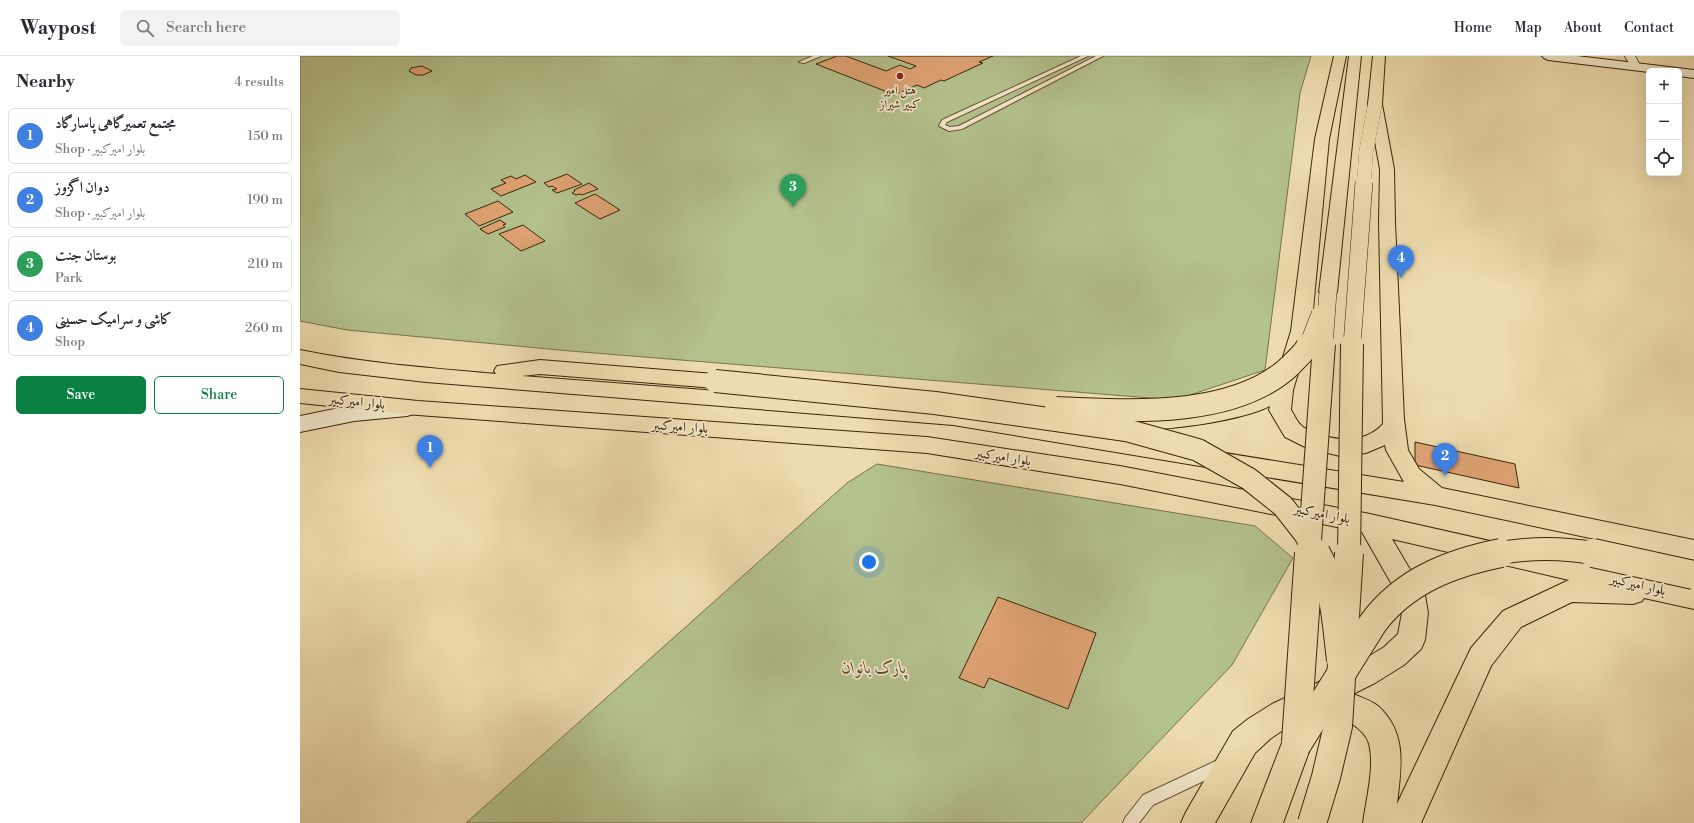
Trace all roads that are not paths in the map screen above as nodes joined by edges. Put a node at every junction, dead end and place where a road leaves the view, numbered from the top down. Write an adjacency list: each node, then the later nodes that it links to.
1 (818, 56): 9 (lane)
2 (1086, 56): 3 (lane)
3 (1100, 56)
4 (1340, 56): 17 (main road)
5 (1354, 56): 14 (main road)
6 (1379, 56): 13 (main road)
7 (1548, 56): 8 (street)
8 (1633, 61): 10 (street)
9 (802, 62)
10 (1660, 68)
11 (1682, 72): 12 (street)
12 (1694, 74)
13 (1375, 104): 23 (main road); 30 (main road, bridge)
14 (1328, 292): 19 (main road, bridge); 32 (main road, bridge)
15 (300, 357): 16 (main road)
16 (461, 377): 19 (main road, bridge); 21 (main road)
17 (1283, 390): 21 (main road); 23 (main road)
18 (300, 396): 20 (main road, بلوار امیرکبیر)
19 (935, 403): 30 (main road, bridge)
20 (418, 408): 22 (street); 25 (main road, بلوار امیرکبیر)
21 (953, 417): 24 (main road)
22 (300, 424)
23 (1394, 426): 24 (main road)
24 (1436, 496): 26 (main road)
25 (1370, 524): 28 (main road, بلوار امیرکبیر); 31 (main road)
26 (1694, 550)
27 (1694, 575): 32 (main road, bridge)
28 (1694, 598)
29 (1694, 601): 39 (main road)
30 (1341, 660): 37 (main road, bridge)
31 (1282, 714): 33 (main road); 38 (main road)
32 (1296, 746): 36 (main road)
33 (1233, 760): 34 (lane); 35 (main road)
34 (1130, 823)
35 (1197, 823)
36 (1267, 823)
37 (1312, 823)
38 (1379, 823)
39 (1405, 823)

